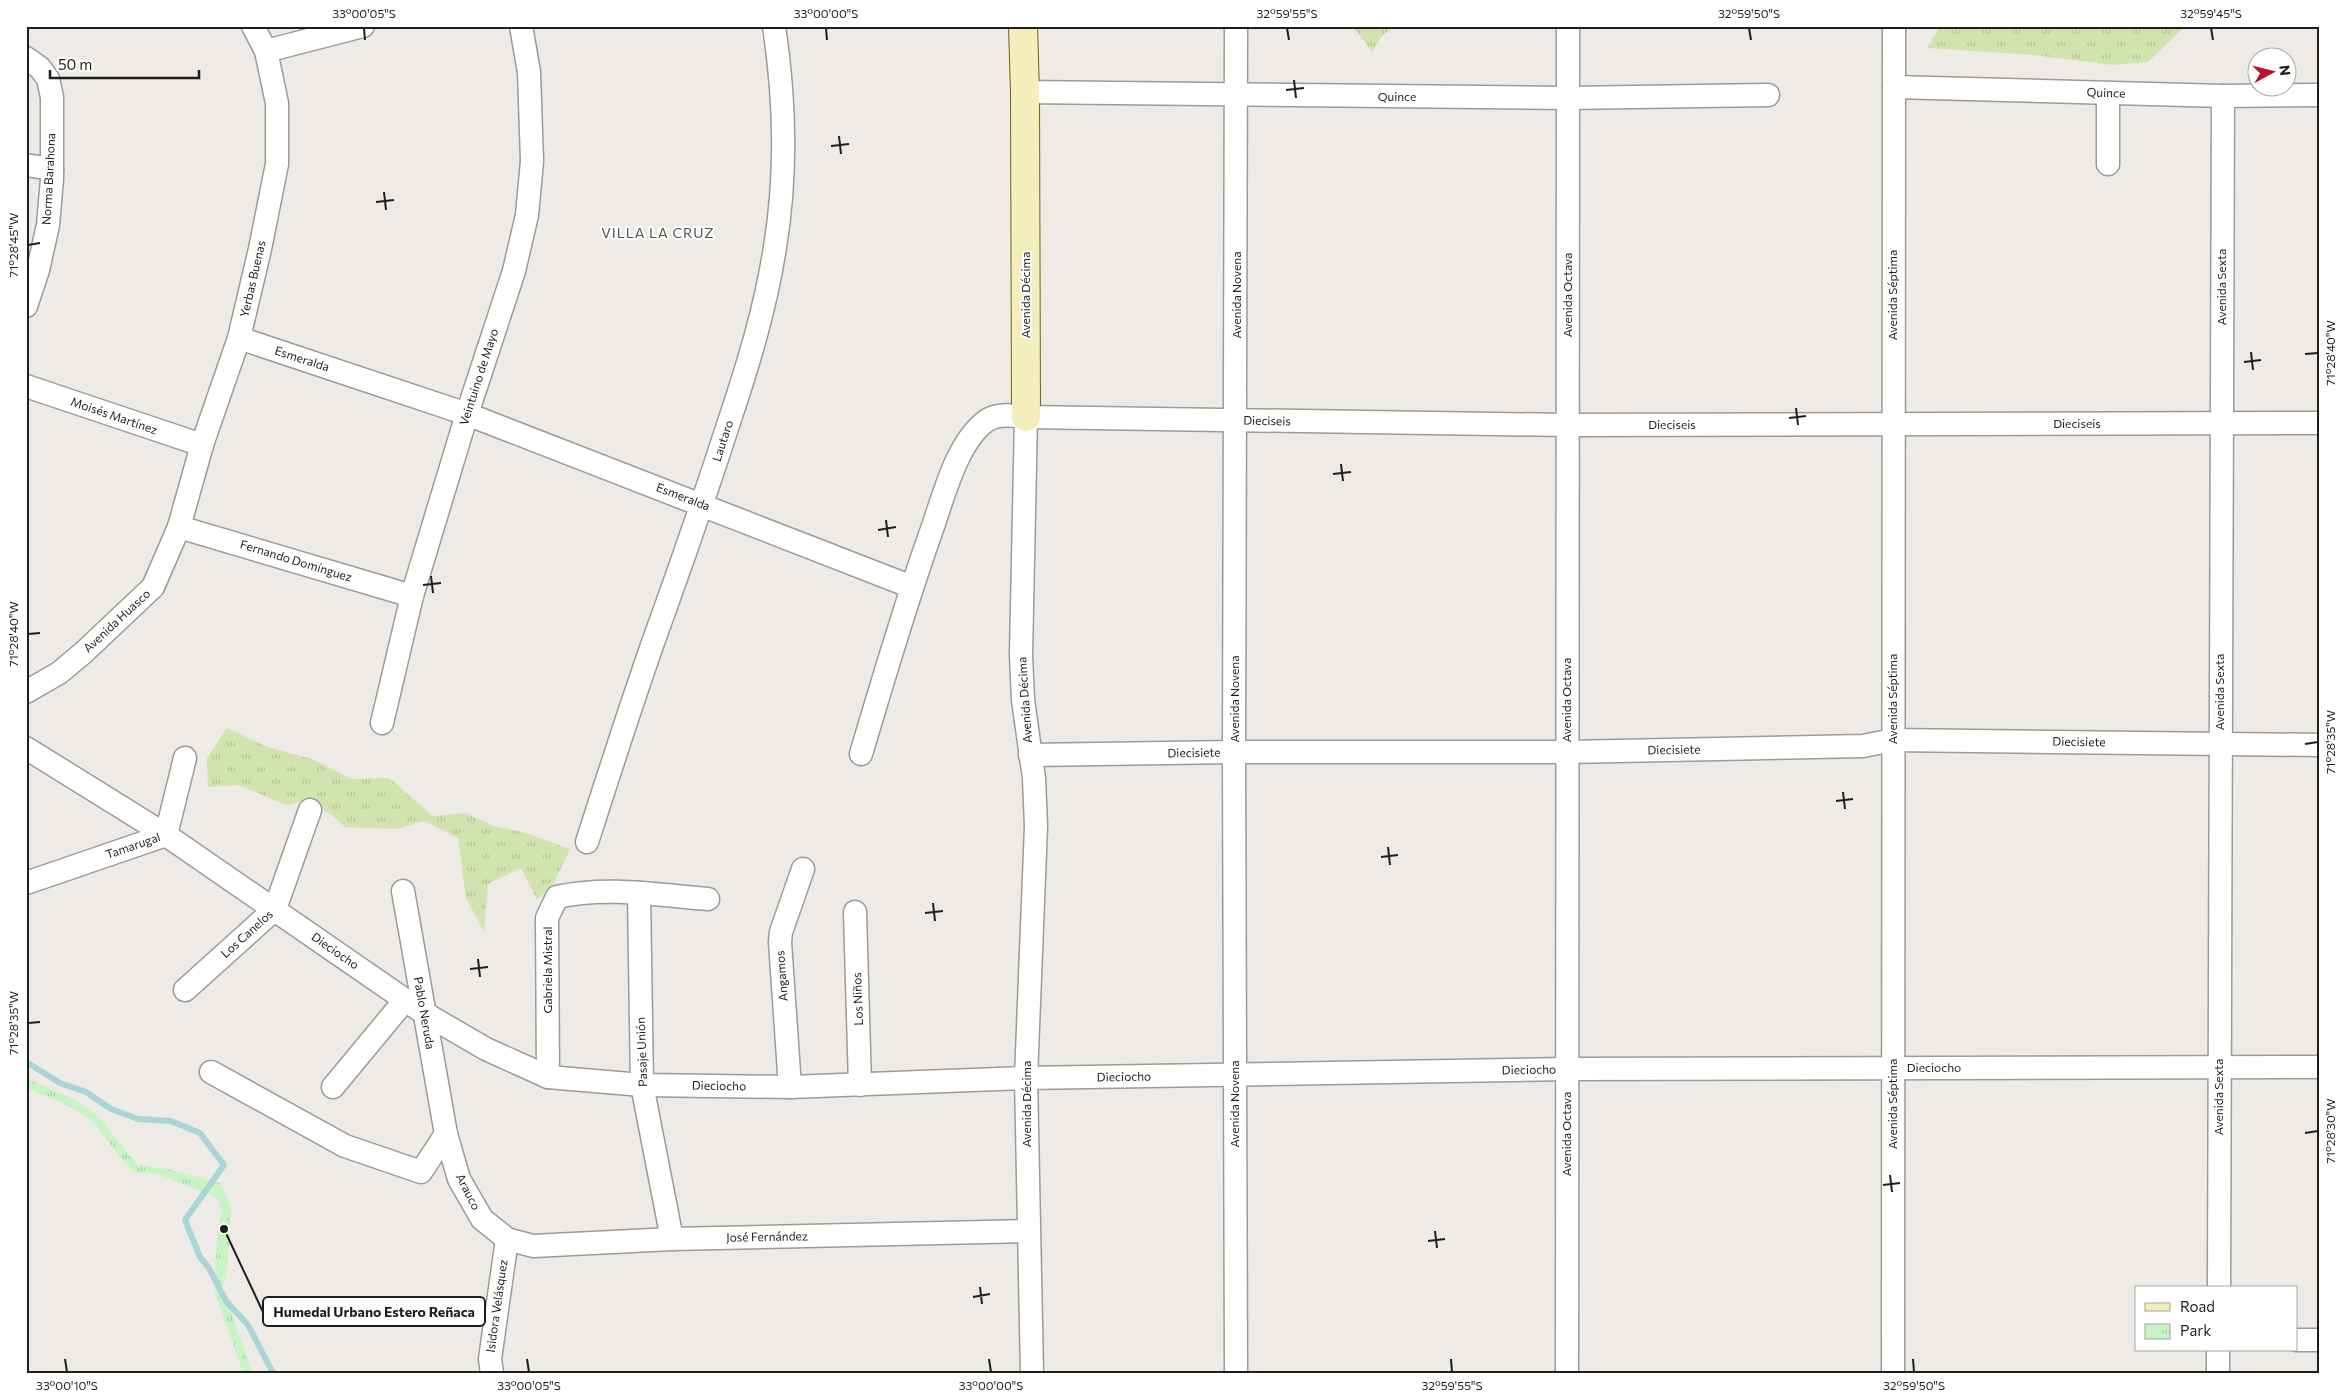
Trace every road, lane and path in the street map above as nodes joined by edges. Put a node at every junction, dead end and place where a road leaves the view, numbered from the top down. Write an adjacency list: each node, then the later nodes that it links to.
1 (253, 26): 9 (street, Yerbas Buenas)
2 (364, 26): 9 (street)
3 (521, 26): 25 (street, Veintuino de Mayo)
4 (774, 26): 33 (street, Lautaro)
5 (1023, 26): 12 (street, Avenida Décima)
6 (1236, 26): 15 (street, Avenida Novena)
7 (1568, 26): 18 (street, Avenida Octava)
8 (1894, 26): 11 (street, Avenida Séptima)
9 (266, 51): 23 (street, Yerbas Buenas)
10 (26, 58): 21 (street, Norma Barahona)
11 (1894, 87): 13 (street, Quince); 30 (street, Avenida Séptima)
12 (1025, 92): 15 (street, Quince); 26 (street, Avenida Décima)
13 (2108, 93): 17 (street, Quince); 19 (street)
14 (2319, 95): 17 (street, Quince)
15 (1237, 96): 18 (street, Quince); 27 (street, Avenida Novena)
16 (1768, 96): 18 (street, Quince)
17 (2223, 96): 28 (street, Avenida Sexta)
18 (1568, 98): 31 (street, Avenida Octava)
19 (2108, 164)
20 (26, 166): 21 (street)
21 (52, 169): 22 (street, Norma Barahona)
22 (26, 306)
23 (239, 338): 25 (street, Esmeralda); 32 (street, Yerbas Buenas)
24 (26, 386): 32 (street, Moisés Martínez)
25 (467, 414): 33 (street, Esmeralda); 36 (street, Veintuino de Mayo)
26 (1026, 417): 27 (street, Dieciseis); 35 (street); 46 (street, Avenida Décima)
27 (1237, 421): 31 (street, Dieciseis); 43 (street, Avenida Novena)
28 (2222, 423): 29 (street, Dieciseis); 30 (street, Dieciseis); 40 (street, Avenida Sexta)
29 (2319, 423)
30 (1893, 424): 31 (street, Dieciseis); 39 (street, Avenida Séptima)
31 (1568, 425): 44 (street, Avenida Octava)
32 (202, 445): 34 (street, Yerbas Buenas)
33 (703, 504): 35 (street, Esmeralda); 50 (street, Lautaro)
34 (179, 527): 36 (street, Fernando Domínguez); 37 (street, Avenida Huasco)
35 (912, 587): 45 (street)
36 (412, 596): 38 (street, Veintuino de Mayo)
37 (26, 692)
38 (382, 723)
39 (1893, 740): 40 (street, Diecisiete); 44 (street, Diecisiete); 61 (street, Avenida Séptima)
40 (2220, 744): 41 (street, Diecisiete); 62 (street, Avenida Sexta)
41 (2319, 745)
42 (26, 748): 49 (street, Dieciocho)
43 (1234, 752): 44 (street, Diecisiete); 46 (street, Diecisiete); 66 (street, Avenida Novena)
44 (1567, 752): 64 (street, Avenida Octava)
45 (861, 754)
46 (1030, 755): 68 (street, Avenida Décima)
47 (185, 758): 49 (street, Tamarugal)
48 (310, 810): 56 (street, Los Canelos)
49 (166, 835): 52 (street, Tamarugal); 56 (street, Dieciocho)
50 (587, 842)
51 (803, 869): 72 (street, Angamos)
52 (26, 883)
53 (403, 891): 60 (street, Pablo Neruda)
54 (639, 893): 55 (street, Gabriela Mistral); 67 (street, Gabriela Mistral); 69 (street, Pasaje Unión)
55 (708, 899)
56 (275, 909): 58 (street, Los Canelos); 59 (street, Dieciocho)
57 (855, 912): 70 (street, Los Niños)
58 (185, 990)
59 (405, 1000): 60 (street, Dieciocho); 71 (street)
60 (424, 1013): 67 (street, Dieciocho); 73 (street, Pablo Neruda)
61 (1893, 1068): 62 (street, Dieciocho); 64 (street, Dieciocho); 85 (street, Avenida Séptima)
62 (2219, 1068): 63 (street, Dieciocho); 77 (street, Avenida Sexta)
63 (2319, 1068)
64 (1567, 1069): 66 (street, Dieciocho); 84 (street, Avenida Octava)
65 (211, 1072): 73 (street)
66 (1235, 1076): 68 (street, Dieciocho); 83 (street, Avenida Novena)
67 (548, 1077): 69 (street, Dieciocho)
68 (1026, 1078): 70 (street, Dieciocho); 74 (street, Avenida Décima)
69 (642, 1085): 72 (street, Dieciocho); 76 (street, Pasaje Unión)
70 (860, 1085): 72 (street, Dieciocho)
71 (333, 1087)
72 (790, 1087)
73 (446, 1134): 75 (street, Arauco)
74 (1028, 1232): 76 (street, José Fernández); 82 (street, Avenida Décima)
75 (507, 1239): 76 (street, José Fernández); 81 (street, Isidora Velásquez)
76 (672, 1239)
77 (2219, 1286)
78 (2298, 1340): 79 (street)
79 (2319, 1340)
80 (2218, 1352): 86 (street)
81 (492, 1373)
82 (1032, 1373)
83 (1236, 1373)
84 (1567, 1373)
85 (1893, 1373)
86 (2218, 1373)

